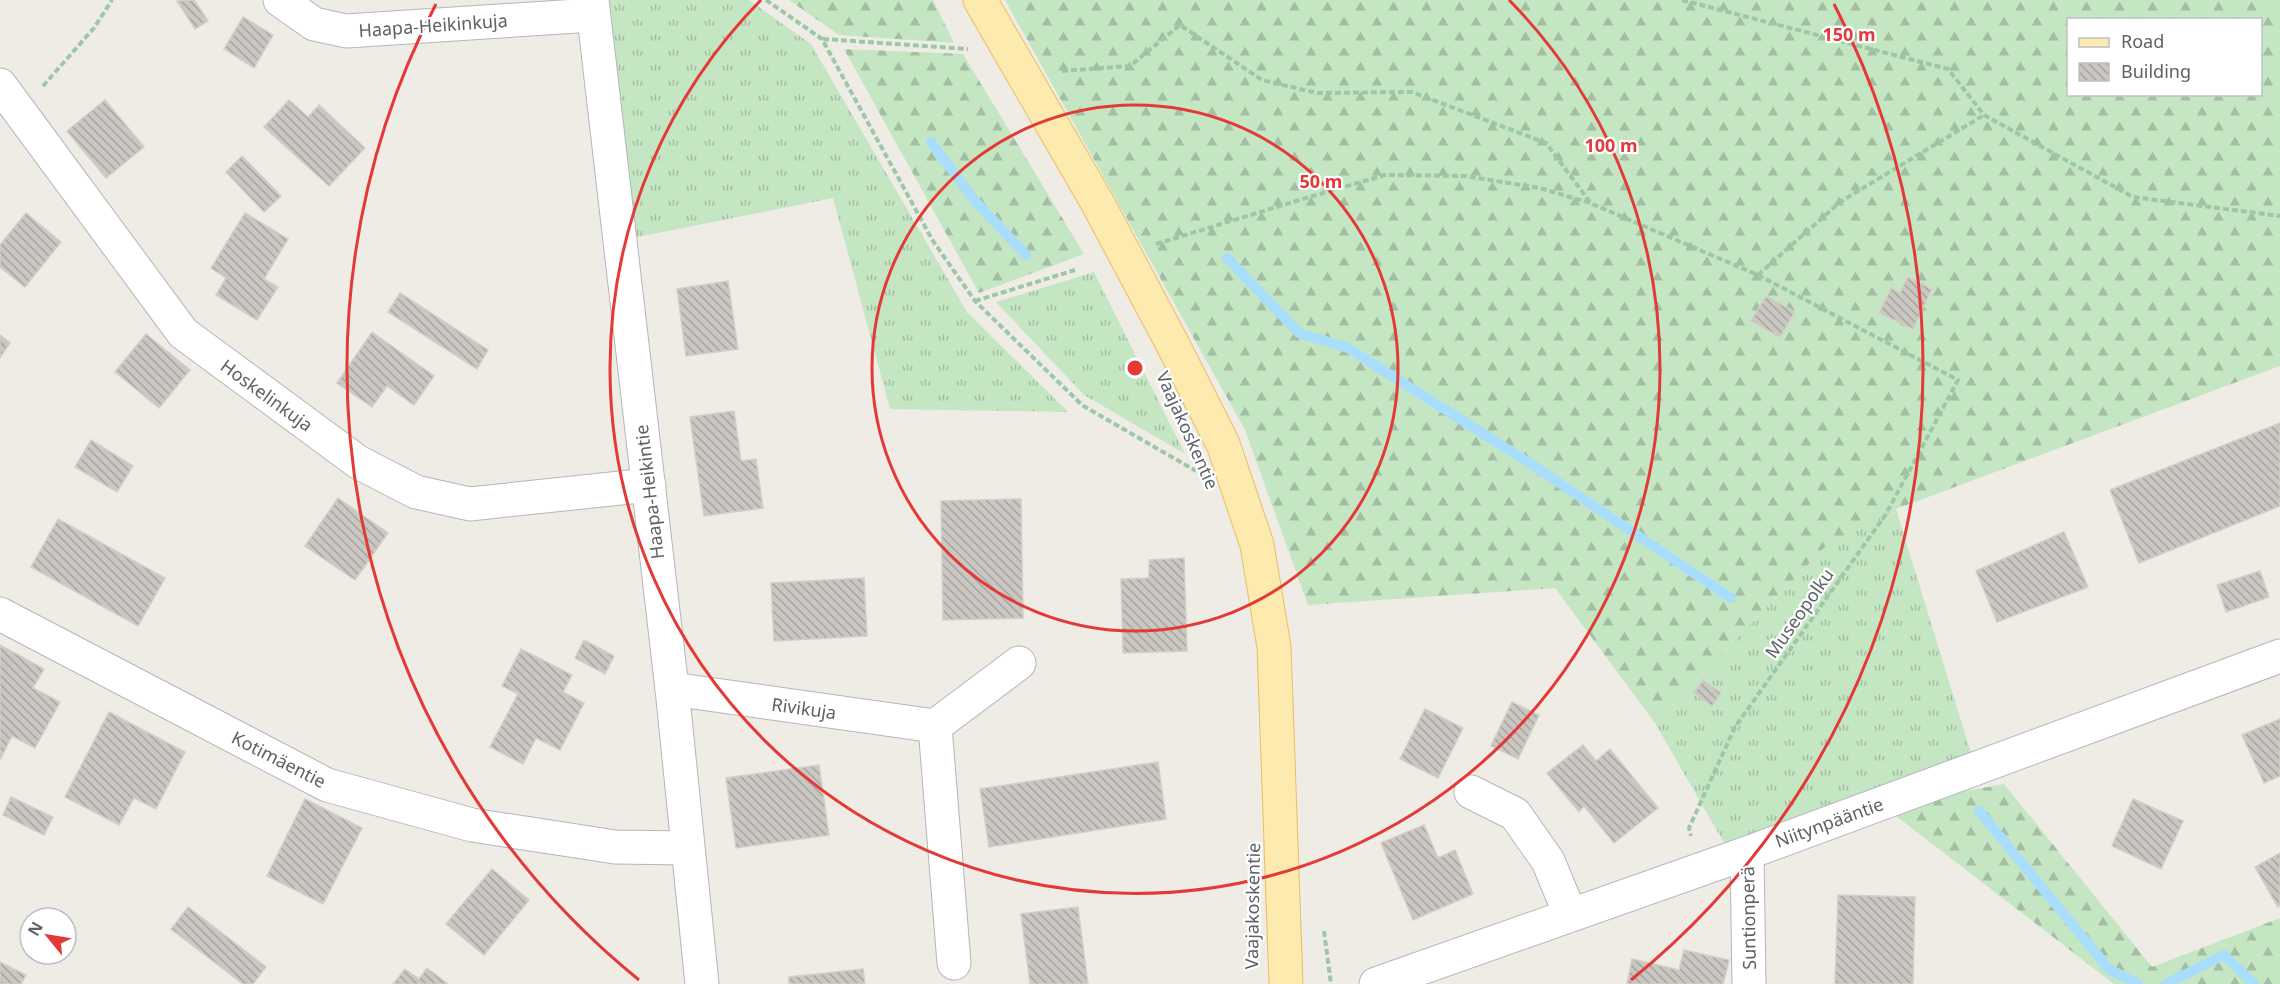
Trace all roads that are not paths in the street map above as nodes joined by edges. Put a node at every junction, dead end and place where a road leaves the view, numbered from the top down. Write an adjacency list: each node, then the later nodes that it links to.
1 (280, 0): 3 (street, Haapa-Heikinkuja)
2 (980, 0): 17 (main road, Vaajakoskentie)
3 (592, 7): 5 (street, Haapa-Heikintie)
4 (0, 85): 5 (street, Hoskelinkuja)
5 (648, 485): 9 (street, Haapa-Heikintie)
6 (0, 614): 12 (street, Kotimäentie)
7 (2280, 656): 13 (street, Niitynpääntie)
8 (1019, 663): 10 (street)
9 (672, 689): 10 (street, Rivikuja); 12 (street, Haapa-Heikintie)
10 (935, 726): 15 (street)
11 (1471, 792): 14 (street)
12 (687, 848): 16 (street, Haapa-Heikintie)
13 (1747, 853): 14 (street, Niitynpääntie); 19 (street, Suntionperä)
14 (1570, 914): 18 (street, Niitynpääntie)
15 (954, 963)
16 (702, 984)
17 (1286, 984)
18 (1376, 984)
19 (1749, 984)

